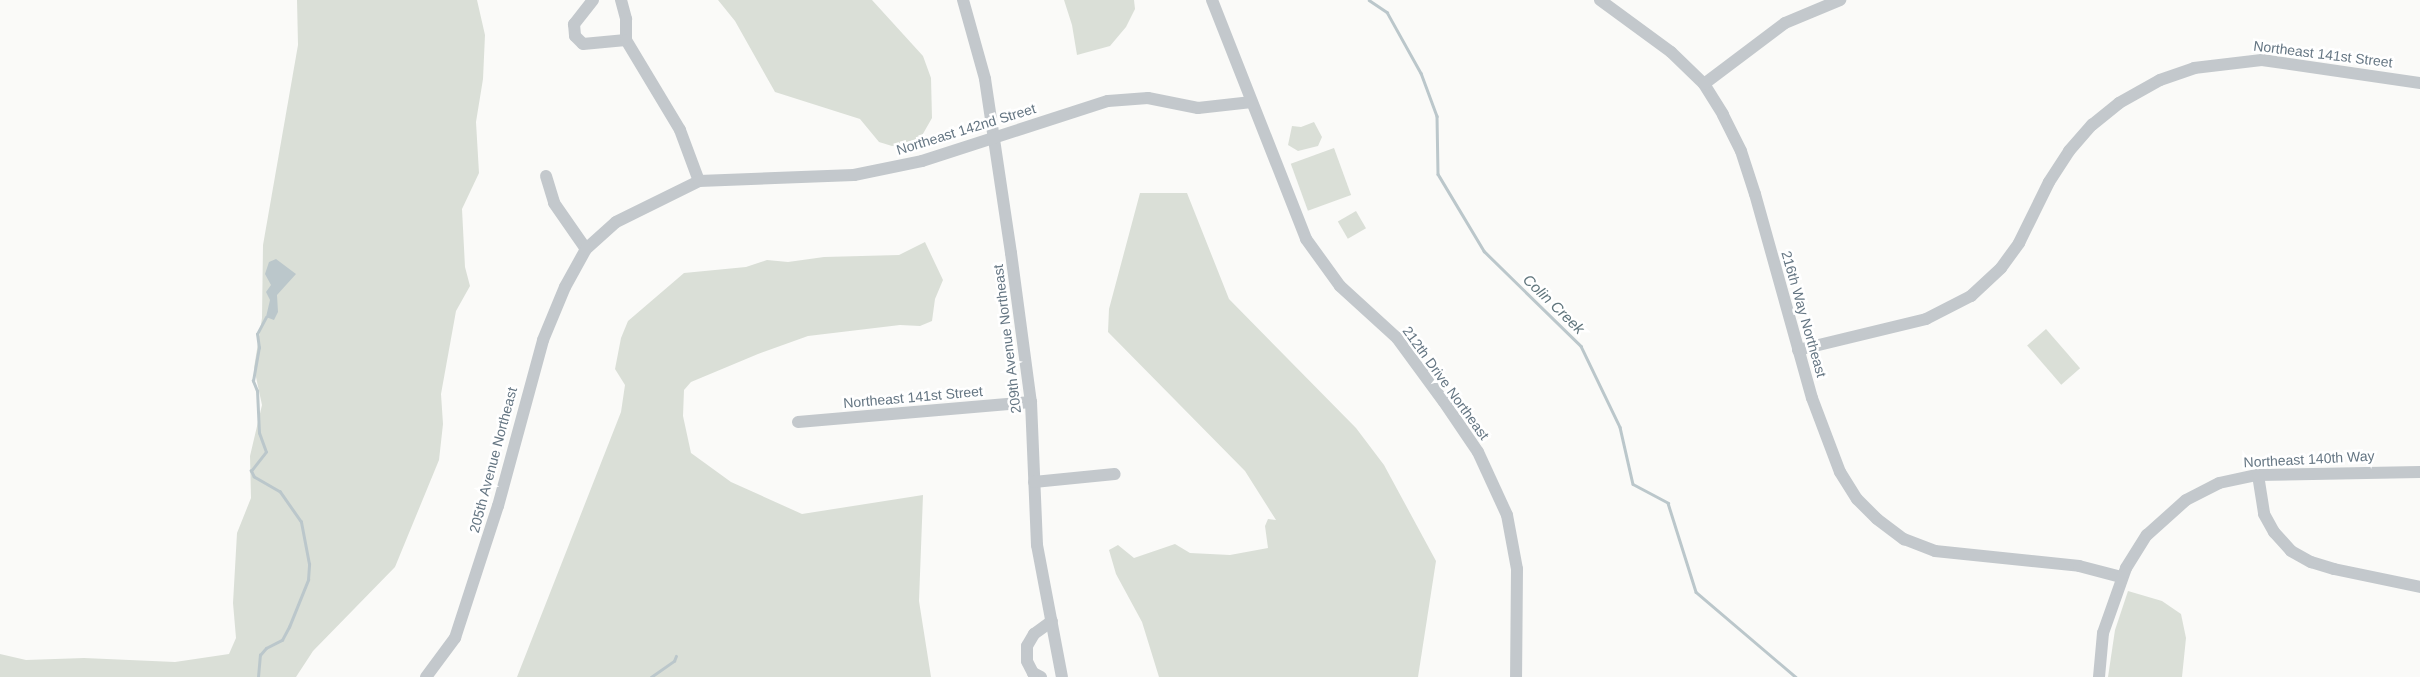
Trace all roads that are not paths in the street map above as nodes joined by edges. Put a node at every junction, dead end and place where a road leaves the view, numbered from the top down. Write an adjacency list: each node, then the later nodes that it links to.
1 (593, 0): 7 (street)
2 (621, 0): 7 (street)
3 (964, 0): 11 (street, 209th Avenue Northeast)
4 (1212, 0): 10 (street, 212th Drive Northeast)
5 (1600, 0): 9 (street, 216th Way Northeast)
6 (1840, 0): 9 (street)
7 (626, 40): 13 (street)
8 (2420, 83): 15 (street, Northeast 141st Street)
9 (1704, 84): 15 (street, 216th Way Northeast)
10 (1252, 102): 11 (street, Northeast 142nd Street); 28 (street, 212th Drive Northeast)
11 (994, 138): 13 (street, Northeast 142nd Street); 16 (street, 209th Avenue Northeast)
12 (546, 176): 14 (street)
13 (699, 181): 14 (street, Northeast 142nd Street)
14 (586, 249): 25 (street, 205th Avenue Northeast)
15 (1798, 350): 22 (street, 216th Way Northeast)
16 (1031, 402): 17 (street, Northeast 141st Street); 21 (street, 209th Avenue Northeast)
17 (798, 422)
18 (2420, 472): 20 (street, Northeast 140th Way)
19 (1115, 474): 21 (street)
20 (2258, 475): 22 (street, Northeast 140th Way); 23 (street)
21 (1034, 482): 24 (street, 209th Avenue Northeast)
22 (2122, 577): 29 (street, Northeast 140th Way)
23 (2420, 587)
24 (1052, 621): 26 (street); 27 (street, 209th Avenue Northeast)
25 (426, 677)
26 (1041, 677)
27 (1062, 677)
28 (1516, 677)
29 (2099, 677)

